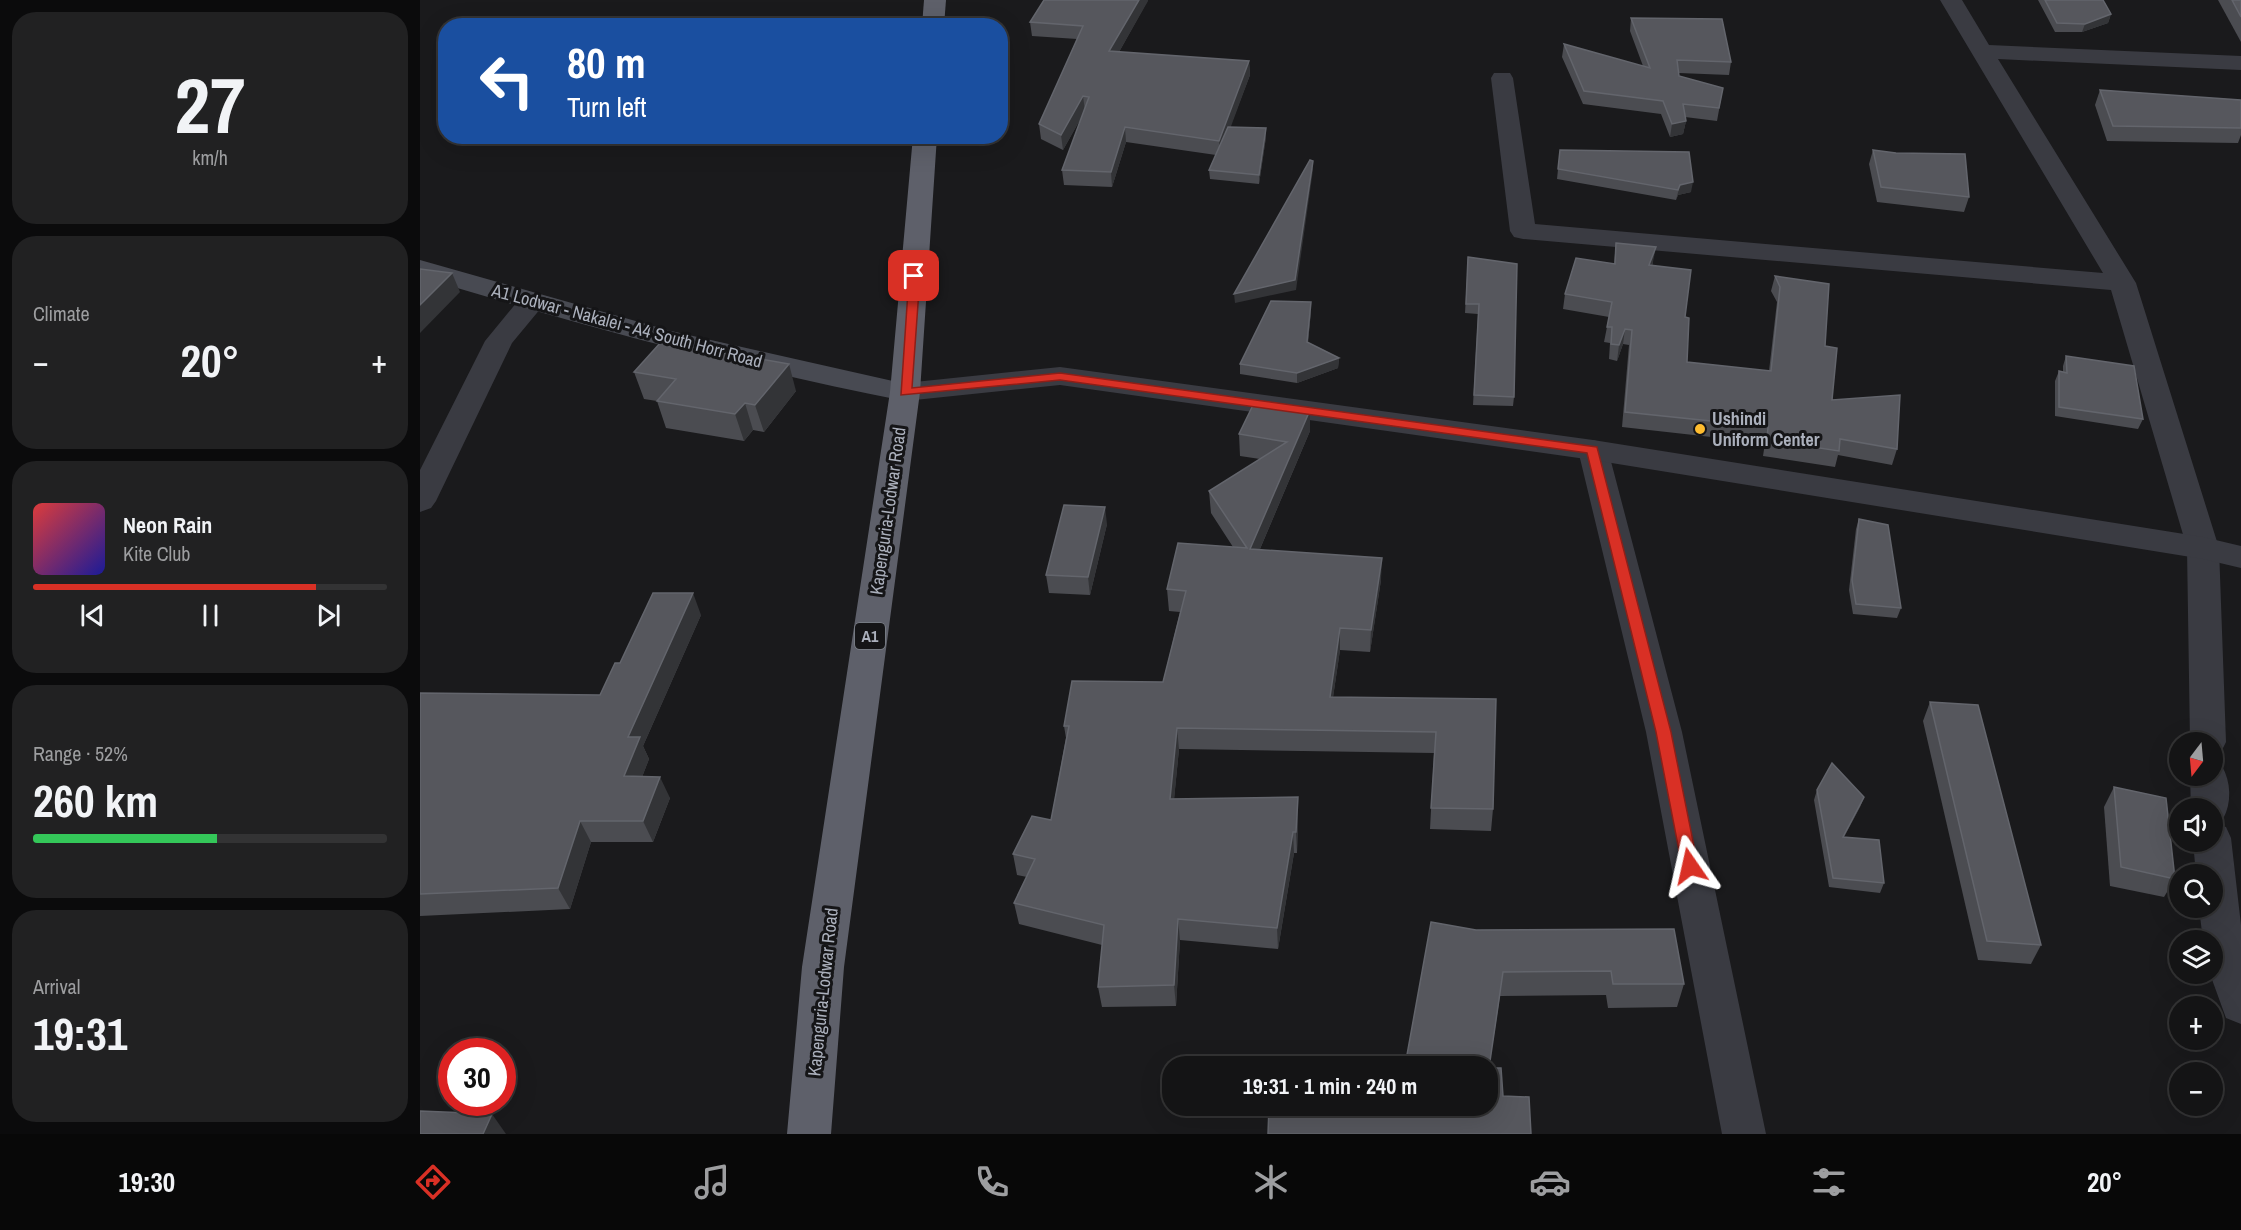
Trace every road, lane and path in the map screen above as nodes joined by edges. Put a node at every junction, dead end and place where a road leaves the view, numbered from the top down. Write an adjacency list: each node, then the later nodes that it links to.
1 (935, 0): 3 (highway)
2 (1951, 0): 4 (street)
3 (934, 18)
4 (1980, 51): 5 (street); 9 (street)
5 (2241, 63)
6 (1502, 78): 9 (street)
7 (924, 144): 11 (highway, Kapenguria-Lodwar Road / A1)
8 (420, 268): 10 (main road, A1 Lodwar - Nakalei - A4 South Horr Road)
9 (2122, 283): 14 (street)
10 (532, 302): 11 (main road, A1 Lodwar - Nakalei - A4 South Horr Road); 13 (street)
11 (905, 392): 12 (street); 19 (highway, Kapenguria-Lodwar Road / A1)
12 (1593, 450): 14 (street); 20 (street)
13 (420, 501)
14 (2203, 548): 15 (street); 16 (street)
15 (2241, 557)
16 (2208, 732)
17 (2213, 852): 18 (street)
18 (2241, 1005)
19 (809, 1134)
20 (1744, 1134)

